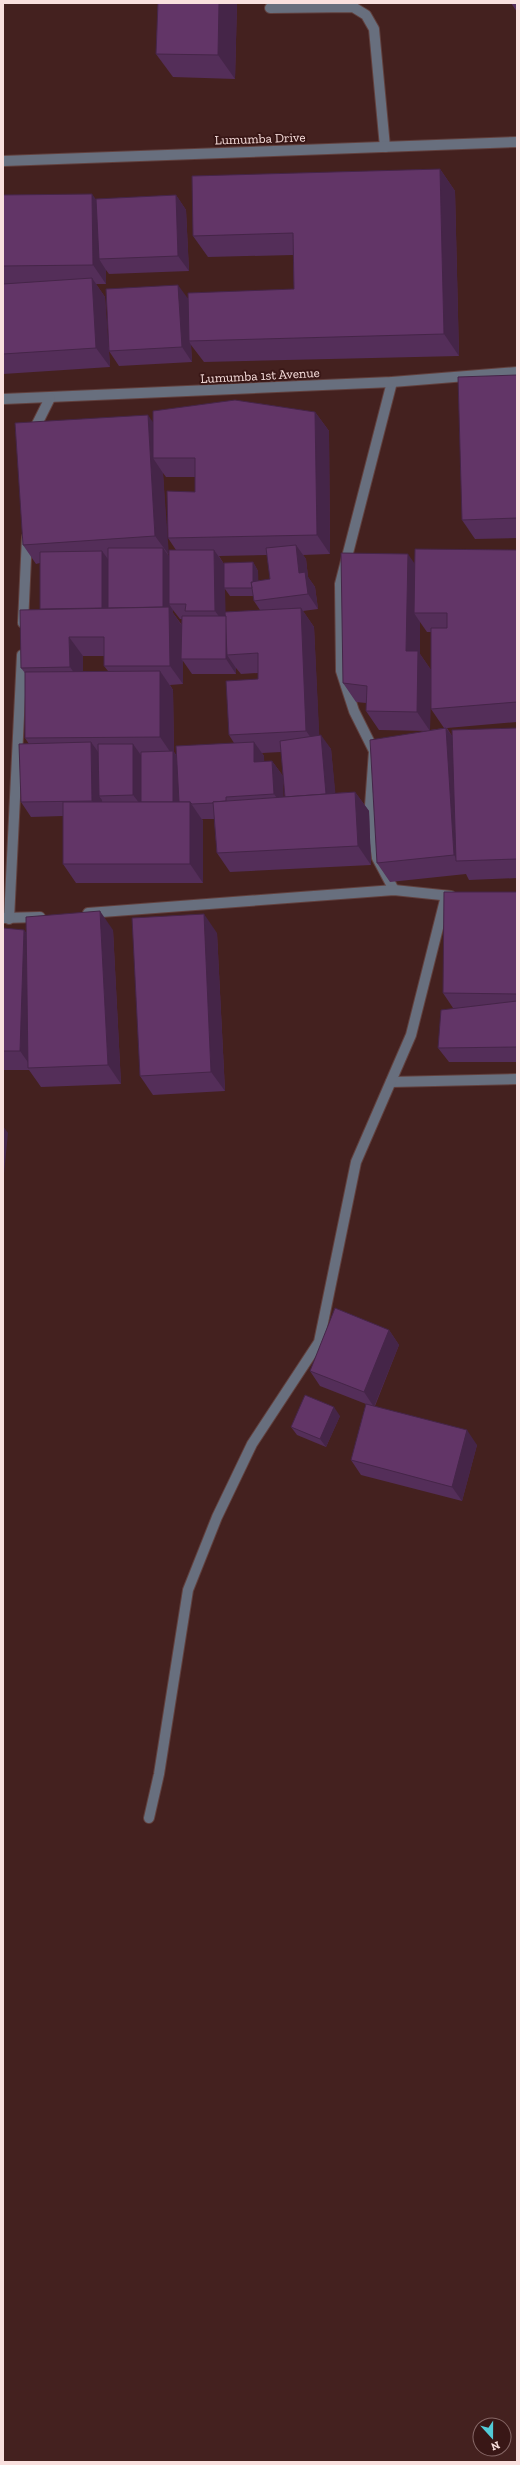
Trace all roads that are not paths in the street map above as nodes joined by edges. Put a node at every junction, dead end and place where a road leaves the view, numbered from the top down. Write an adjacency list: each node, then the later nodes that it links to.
1 (270, 8): 3 (street)
2 (517, 142): 3 (street, Lumumba Drive)
3 (385, 147): 4 (street, Lumumba Drive)
4 (3, 161)
5 (517, 372): 6 (street, Lumumba 1st Avenue)
6 (392, 382): 7 (street, Lumumba 1st Avenue); 11 (street)
7 (50, 398): 8 (street, Lumumba 1st Avenue); 9 (street)
8 (3, 399)
9 (26, 446)
10 (27, 528): 16 (street)
11 (394, 890): 13 (street); 14 (street)
12 (459, 895): 13 (street)
13 (446, 896): 18 (street)
14 (80, 914)
15 (48, 916): 16 (street)
16 (6, 919)
17 (517, 1079): 18 (street)
18 (391, 1082): 19 (street)
19 (149, 1818)

